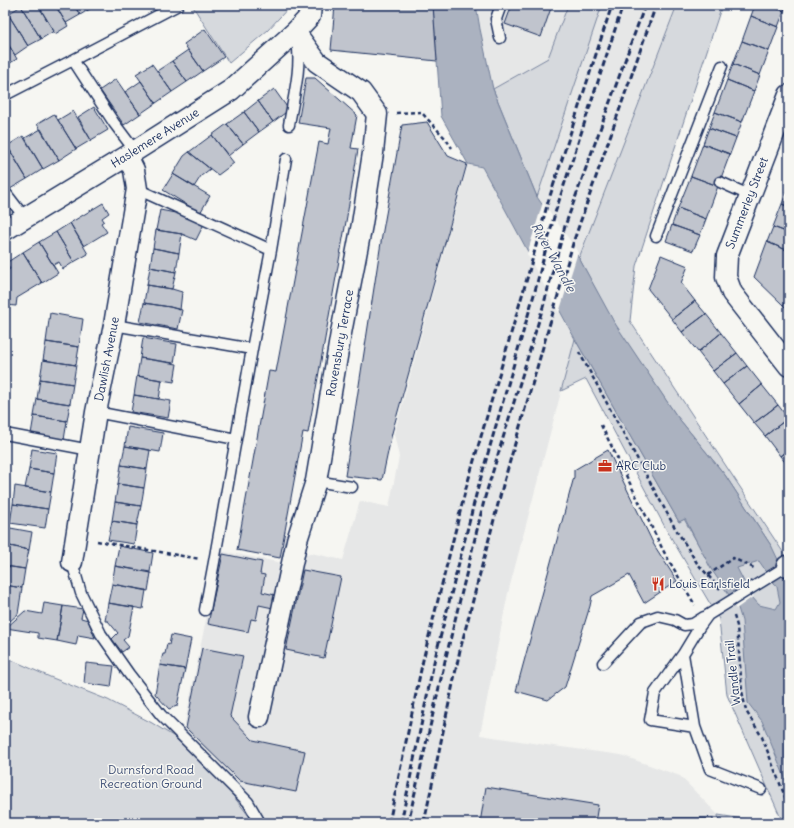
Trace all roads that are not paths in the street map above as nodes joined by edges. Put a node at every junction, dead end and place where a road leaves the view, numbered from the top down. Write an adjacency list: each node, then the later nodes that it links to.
1 (178, 5): 6 (lane)
2 (311, 5): 4 (street)
3 (501, 5): 5 (lane)
4 (295, 32): 10 (lane); 11 (street, Haslemere Avenue); 28 (street, Ravensbury Terrace)
5 (500, 38)
6 (73, 60): 8 (lane); 11 (lane)
7 (722, 66): 19 (lane)
8 (5, 95)
9 (789, 95): 16 (street, Summerley Street)
10 (289, 125)
11 (131, 153): 14 (street, Dawlish Avenue); 17 (street, Haslemere Avenue)
12 (286, 159): 20 (lane)
13 (720, 182): 16 (lane)
14 (137, 189): 20 (lane); 21 (street, Dawlish Avenue)
15 (5, 192): 17 (lane)
16 (750, 196): 23 (street, Summerley Street)
17 (25, 218): 18 (street, Haslemere Avenue)
18 (5, 230)
19 (656, 236)
20 (271, 250): 22 (lane)
21 (114, 325): 22 (lane); 24 (street, Dawlish Avenue)
22 (252, 349): 26 (lane)
23 (789, 365)
24 (96, 412): 26 (lane); 27 (street, Dawlish Avenue)
25 (5, 434): 27 (lane)
26 (236, 439): 32 (lane)
27 (90, 450): 30 (street, Dawlish Avenue)
28 (316, 481): 29 (lane); 36 (street, Ravensbury Terrace)
29 (352, 487)
30 (72, 562): 39 (lane)
31 (788, 566): 33 (lane)
32 (205, 610)
33 (705, 617): 34 (lane); 35 (lane)
34 (683, 654): 37 (lane); 37 (lane)
35 (603, 663)
36 (259, 717)
37 (695, 727): 38 (lane)
38 (761, 789)
39 (259, 823)

